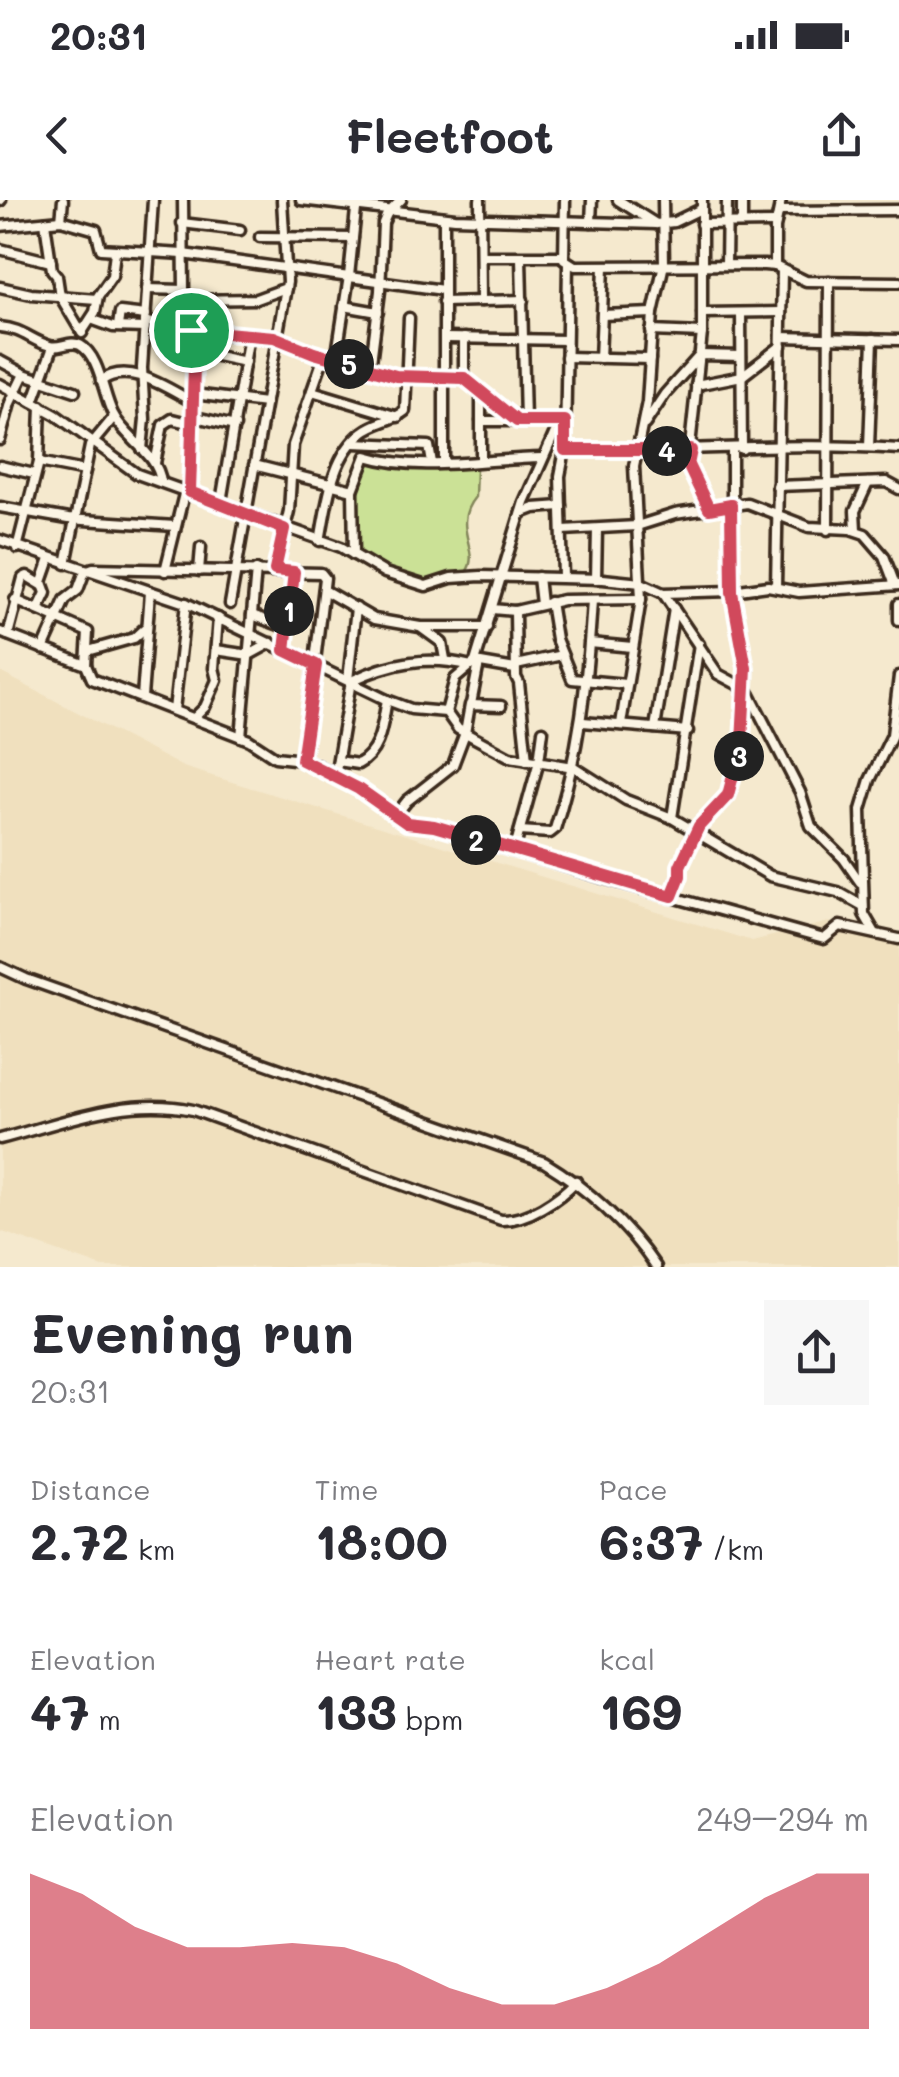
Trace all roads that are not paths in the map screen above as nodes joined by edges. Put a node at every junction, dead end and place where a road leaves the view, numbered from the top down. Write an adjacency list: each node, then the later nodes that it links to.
1 (63, 200): 24 (street)
2 (153, 200): 41 (street)
3 (183, 200): 31 (street)
4 (282, 200): 36 (street)
5 (301, 200): 15 (street)
6 (401, 200): 20 (street)
7 (480, 200): 23 (street)
8 (564, 200): 25 (street)
9 (592, 200): 27 (street)
10 (618, 200): 32 (street)
11 (663, 200): 32 (street)
12 (727, 200): 28 (street)
13 (742, 200): 29 (street)
14 (782, 200): 21 (street)
15 (318, 201): 16 (street)
16 (356, 203): 20 (street); 38 (street)
17 (701, 204): 32 (street); 33 (street)
18 (876, 205): 19 (street); 21 (street)
19 (899, 210)
20 (390, 212): 22 (street); 54 (street)
21 (780, 212): 30 (street)
22 (444, 217): 23 (street); 61 (street)
23 (480, 218): 25 (street); 43 (street)
24 (61, 220): 26 (street); 40 (street)
25 (564, 220): 27 (street); 45 (street)
26 (45, 222): 34 (street); 46 (street)
27 (591, 222): 32 (street)
28 (727, 223): 29 (street); 33 (street); 49 (street)
29 (742, 223): 30 (street)
30 (776, 223): 52 (street)
31 (182, 224): 35 (street); 42 (street)
32 (659, 224): 47 (street)
33 (701, 224): 48 (street)
34 (0, 226)
35 (240, 230)
36 (284, 236): 37 (street); 38 (street); 51 (street)
37 (260, 237)
38 (353, 238): 53 (street)
39 (0, 249): 46 (street)
40 (115, 252): 41 (street); 63 (street)
41 (148, 252): 42 (street); 58 (street)
42 (183, 254): 51 (street); 60 (street)
43 (482, 256): 44 (street); 66 (street)
44 (521, 258): 45 (street); 65 (street)
45 (566, 260): 50 (street); 90 (street)
46 (51, 262): 62 (street)
47 (664, 264): 48 (street); 50 (street); 73 (street)
48 (702, 264): 49 (street); 70 (street)
49 (726, 264): 52 (street)
50 (604, 266): 74 (street)
51 (288, 267): 53 (street); 59 (street)
52 (779, 268): 55 (street); 72 (street)
53 (350, 276): 54 (street); 68 (street)
54 (379, 279): 61 (street); 69 (street)
55 (829, 282): 56 (street); 87 (street)
56 (899, 282)
57 (0, 287): 62 (street)
58 (147, 288): 60 (street); 77 (street)
59 (286, 288): 64 (street); 84 (street)
60 (184, 290): 64 (street)
61 (443, 290): 67 (street)
62 (60, 296): 63 (street); 81 (street)
63 (97, 298): 76 (street)
64 (186, 300): 79 (street)
65 (523, 300): 66 (street); 88 (street)
66 (481, 301): 67 (street)
67 (443, 302): 85 (street)
68 (344, 306): 69 (street); 102 (street)
69 (378, 312): 105 (street)
70 (702, 312): 71 (street); 82 (street)
71 (741, 312): 72 (street); 98 (street)
72 (782, 312): 92 (street)
73 (654, 313): 74 (street); 80 (street)
74 (602, 314): 100 (street)
75 (408, 318): 109 (street)
76 (90, 319): 77 (street); 81 (street)
77 (145, 321): 79 (street); 107 (street)
78 (0, 328): 94 (street)
79 (191, 330): 83 (street); 95 (street)
80 (651, 331): 82 (street); 101 (street)
81 (82, 332): 93 (street)
82 (702, 333): 96 (street)
83 (249, 335): 84 (street); 104 (street)
84 (277, 338): 97 (street); 122 (street)
85 (445, 338): 86 (street); 110 (street)
86 (464, 338): 88 (street); 111 (street)
87 (829, 338): 89 (street); 92 (street); 134 (street)
88 (524, 339): 90 (street); 128 (street)
89 (873, 339): 91 (street); 136 (street)
90 (566, 340): 99 (street)
91 (899, 340)
92 (781, 341): 108 (street); 140 (street)
93 (78, 344): 94 (street); 113 (street)
94 (53, 347): 112 (street)
95 (193, 351): 104 (street); 120 (street)
96 (700, 355): 98 (street); 115 (street); 131 (street)
97 (324, 356): 102 (street); 117 (street)
98 (741, 356): 108 (street)
99 (566, 358): 100 (street); 129 (street)
100 (600, 358): 101 (street)
101 (650, 359): 131 (street)
102 (336, 360): 105 (street)
103 (0, 361): 106 (street)
104 (245, 362): 121 (street)
105 (370, 370): 109 (street)
106 (24, 374): 112 (street); 119 (street)
107 (142, 376): 113 (street); 120 (street); 138 (street)
108 (742, 376): 115 (street); 139 (street)
109 (408, 377): 110 (street); 124 (street)
110 (443, 377): 111 (street); 150 (street)
111 (464, 378): 118 (street)
112 (41, 380): 116 (street); 123 (street)
113 (101, 381): 125 (street)
114 (0, 384): 119 (street)
115 (696, 385): 142 (street)
116 (75, 391)
117 (312, 391): 124 (street); 156 (street)
118 (481, 391): 127 (street); 128 (street)
119 (14, 392): 123 (street); 132 (street)
120 (193, 398): 121 (street); 126 (street)
121 (240, 398): 122 (street); 130 (street)
122 (265, 403): 153 (street)
123 (37, 404): 133 (street); 147 (street)
124 (398, 417): 135 (street)
125 (114, 418): 133 (street); 138 (street)
126 (192, 420): 130 (street); 148 (street); 164 (street)
127 (482, 420): 128 (street); 146 (street)
128 (521, 421): 129 (street)
129 (563, 421): 141 (street); 145 (street)
130 (235, 426): 152 (street)
131 (642, 428): 143 (street)
132 (0, 440)
133 (92, 442): 154 (street); 157 (street)
134 (829, 445): 136 (street); 140 (street); 160 (street)
135 (351, 446): 144 (street); 149 (street); 158 (street)
136 (869, 446): 137 (street)
137 (899, 448)
138 (142, 449): 148 (street)
139 (737, 449): 140 (street); 142 (street); 166 (street)
140 (778, 449): 161 (street)
141 (565, 450): 143 (street); 167 (street)
142 (691, 450): 143 (street); 169 (street)
143 (635, 452): 176 (street)
144 (366, 456): 149 (street); 163 (street)
145 (542, 458): 146 (street); 172 (street)
146 (481, 460): 150 (street)
147 (38, 462): 154 (street); 155 (street)
148 (155, 463): 157 (street)
149 (432, 463): 150 (street)
150 (444, 463)
151 (0, 466): 155 (street)
152 (228, 466): 153 (street); 165 (street)
153 (254, 468): 156 (street); 171 (street)
154 (86, 471): 174 (street)
155 (34, 474): 170 (street)
156 (292, 474): 158 (street); 177 (street)
157 (161, 482): 164 (street)
158 (331, 482): 163 (street); 183 (street)
159 (868, 483): 160 (street); 162 (street); 181 (street)
160 (828, 484): 161 (street); 180 (street)
161 (777, 486): 173 (street)
162 (899, 489)
163 (354, 490): 186 (street)
164 (188, 491): 165 (street); 175 (street)
165 (221, 502): 171 (street)
166 (731, 505): 169 (street); 173 (street); 206 (street)
167 (561, 506): 172 (street); 178 (street)
168 (0, 507): 170 (street)
169 (709, 509): 176 (street)
170 (26, 512): 174 (street); 185 (street)
171 (245, 513): 177 (street); 189 (street)
172 (521, 514): 198 (street)
173 (776, 515): 180 (street); 203 (street)
174 (76, 520): 175 (street); 188 (street)
175 (175, 526): 193 (street)
176 (637, 526): 179 (street); 200 (street)
177 (284, 529): 183 (street); 191 (street)
178 (563, 530): 179 (street); 196 (street)
179 (596, 530): 199 (street)
180 (828, 530): 181 (street)
181 (856, 530): 202 (street)
182 (0, 541): 185 (street)
183 (320, 541): 186 (street)
184 (201, 547): 194 (street)
185 (17, 548): 187 (street)
186 (354, 555): 198 (street)
187 (50, 559): 188 (street); 201 (street)
188 (66, 564): 192 (street)
189 (236, 570): 190 (street); 194 (street); 214 (street)
190 (256, 570): 191 (street); 221 (street)
191 (275, 570): 195 (street)
192 (85, 571): 193 (street); 205 (street); 222 (street)
193 (165, 571): 194 (street)
194 (198, 571)
195 (294, 572): 204 (street); 228 (street)
196 (563, 576): 197 (street); 199 (street)
197 (538, 577): 198 (street); 213 (street)
198 (499, 578): 219 (street)
199 (599, 579): 200 (street); 211 (street)
200 (640, 583): 207 (street); 208 (street)
201 (42, 585): 209 (street); 218 (street)
202 (897, 585): 203 (street)
203 (776, 586): 206 (street)
204 (324, 590): 216 (street); 244 (street)
205 (150, 592): 212 (street); 225 (street)
206 (732, 592): 207 (street); 250 (street)
207 (662, 593): 217 (street)
208 (641, 599): 211 (street); 234 (street)
209 (15, 600): 218 (street); 229 (street)
210 (592, 600): 211 (street); 213 (street); 232 (street)
211 (602, 600)
212 (186, 603): 223 (street); 255 (street)
213 (545, 603): 220 (street); 240 (street)
214 (230, 604)
215 (899, 604): 224 (street)
216 (356, 608): 226 (street); 248 (street)
217 (674, 609): 233 (street); 260 (street)
218 (38, 610): 222 (street)
219 (492, 610): 220 (street); 227 (street)
220 (515, 611): 245 (street)
221 (252, 615): 228 (street); 230 (street)
222 (57, 618): 235 (street); 238 (street)
223 (218, 618): 230 (street); 236 (street)
224 (899, 620)
225 (148, 626): 238 (street); 251 (street)
226 (420, 627): 227 (street); 241 (street)
227 (487, 627): 242 (street)
228 (287, 628): 237 (street)
229 (4, 633): 235 (street)
230 (250, 634): 231 (street); 239 (street)
231 (271, 643): 237 (street); 239 (street)
232 (590, 643): 234 (street); 247 (street)
233 (699, 644): 250 (street); 262 (street)
234 (632, 646): 249 (street)
235 (43, 649): 243 (street)
236 (216, 650): 239 (street); 257 (street)
237 (285, 650): 244 (street)
238 (88, 651): 243 (street)
239 (250, 655): 264 (street)
240 (562, 656): 245 (street); 247 (street)
241 (445, 660): 242 (street); 248 (street)
242 (475, 664): 245 (street); 253 (street); 256 (street)
243 (86, 665): 251 (street)
244 (316, 665): 248 (street); 265 (street)
245 (516, 667): 267 (street)
246 (899, 676): 276 (street)
247 (588, 680): 249 (street); 258 (street)
248 (350, 681): 252 (street); 266 (street)
249 (626, 684): 259 (street)
250 (746, 689): 274 (street); 276 (street)
251 (142, 698): 255 (street)
252 (387, 700): 256 (street); 266 (street)
253 (471, 704): 254 (street); 263 (street)
254 (500, 706)
255 (174, 710): 257 (street)
256 (446, 712): 263 (street)
257 (194, 717): 264 (street)
258 (582, 722): 259 (street); 269 (street)
259 (621, 724): 260 (street)
260 (654, 728): 262 (street)
261 (543, 731): 268 (street)
262 (688, 731): 272 (street)
263 (464, 733): 267 (street); 271 (street)
264 (241, 736): 265 (street)
265 (302, 760): 270 (street)
266 (338, 760): 270 (street)
267 (527, 760): 268 (street)
268 (539, 761): 269 (street); 273 (street)
269 (574, 766): 272 (street); 273 (street)
270 (335, 776): 271 (street)
271 (396, 815): 275 (street)
272 (672, 818): 274 (street)
273 (520, 830): 275 (street)
274 (697, 834): 277 (street); 278 (street)
275 (514, 851): 277 (street)
276 (860, 882): 278 (street)
277 (672, 896): 279 (street)
278 (863, 906): 279 (street)
279 (875, 933): 280 (street)
280 (899, 938)
281 (0, 967): 283 (street)
282 (0, 1139): 283 (street)
283 (576, 1181): 284 (street)
284 (656, 1267)

